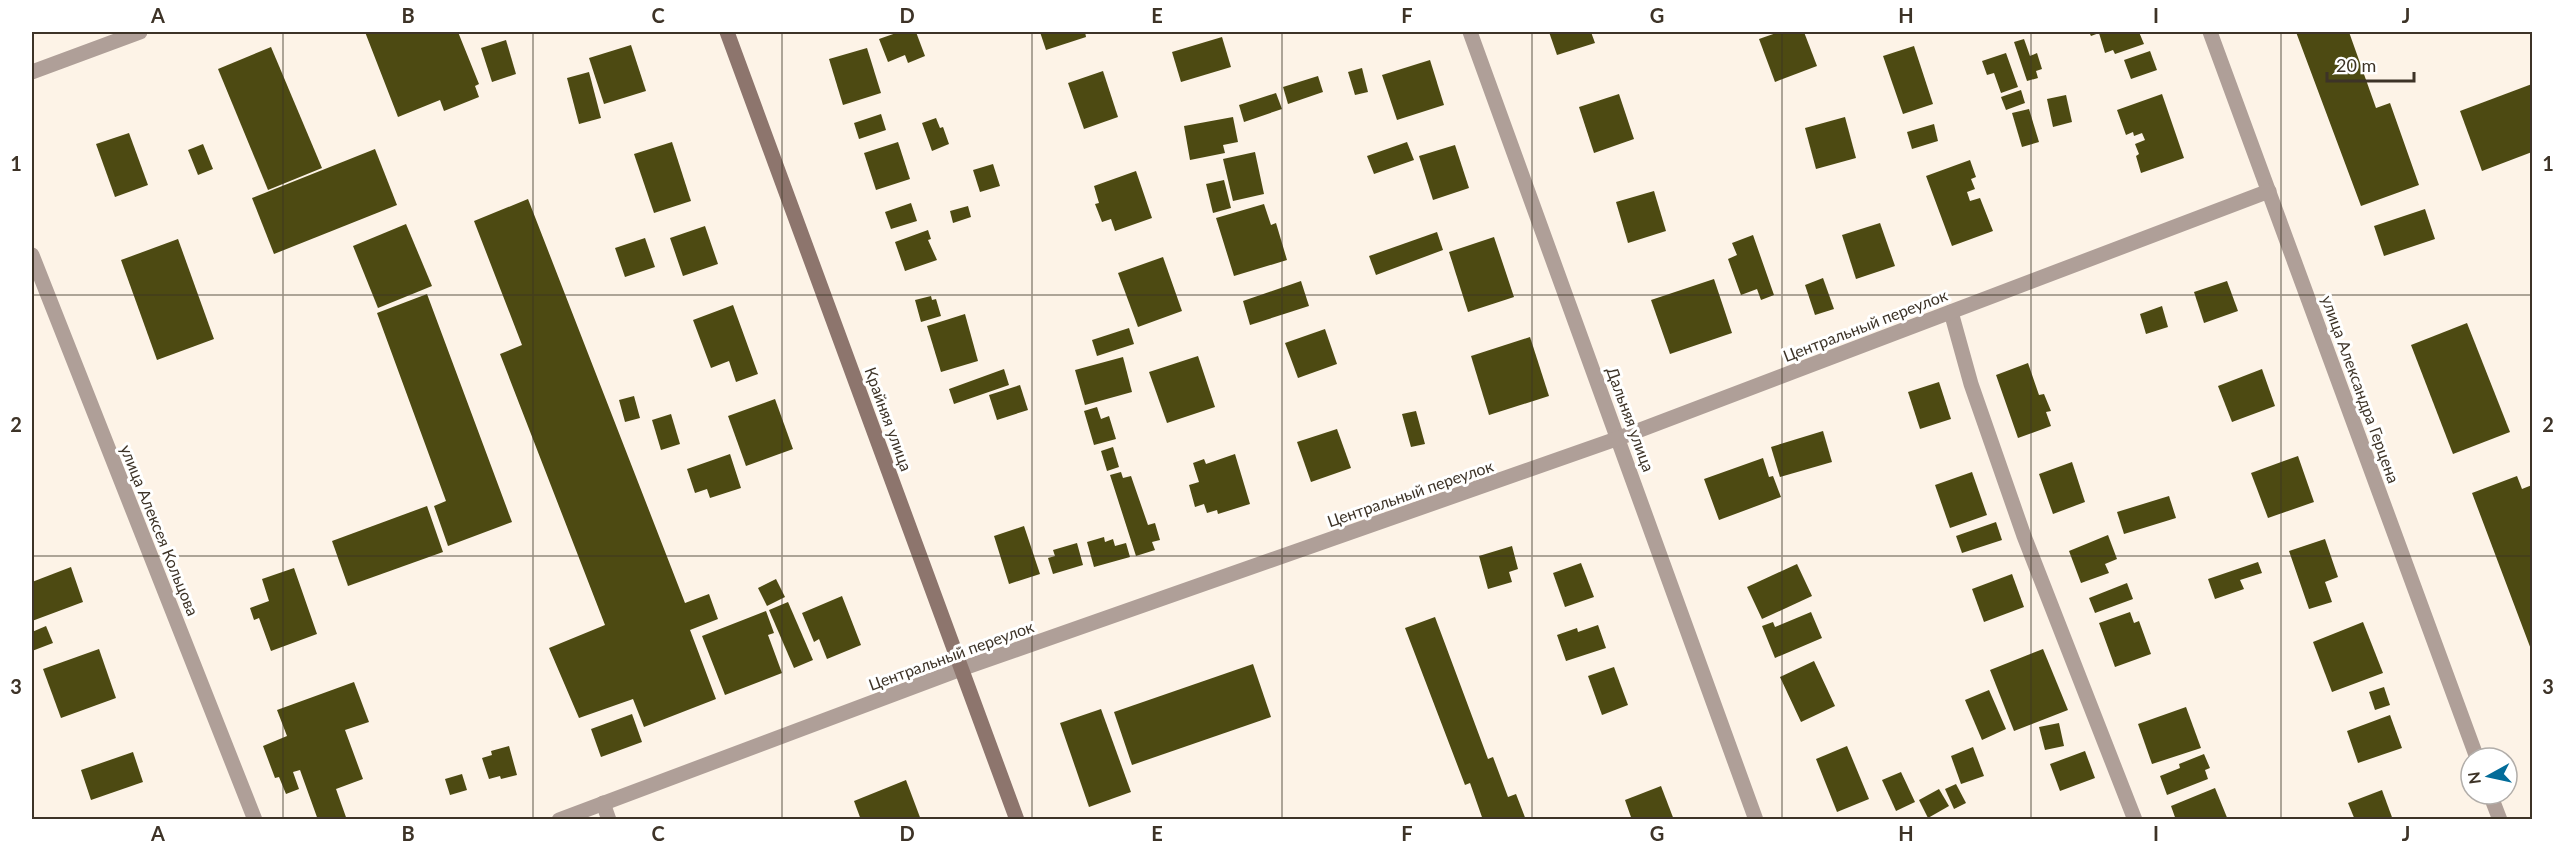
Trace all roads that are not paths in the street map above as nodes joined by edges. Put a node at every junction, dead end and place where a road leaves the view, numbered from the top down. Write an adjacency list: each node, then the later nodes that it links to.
1 (140, 32): 5 (street)
2 (727, 32): 10 (main road, Крайняя улица)
3 (1470, 32): 9 (street, Дальняя улица)
4 (2210, 32): 6 (street, улица Александра Герцена)
5 (32, 72)
6 (2269, 191): 8 (street, Центральный переулок); 11 (street, улица Александра Герцена)
7 (32, 255): 13 (street, улица Алексея Кольцова)
8 (1951, 312): 9 (street, Центральный переулок); 18 (street)
9 (1619, 438): 10 (street, Центральный переулок); 17 (street, Дальняя улица)
10 (962, 669): 12 (street, Центральный переулок); 16 (main road, Крайняя улица)
11 (2473, 746)
12 (603, 803): 14 (street, Центральный переулок); 15 (street)
13 (255, 819)
14 (559, 819)
15 (609, 819)
16 (1017, 819)
17 (1756, 819)
18 (2135, 819)

